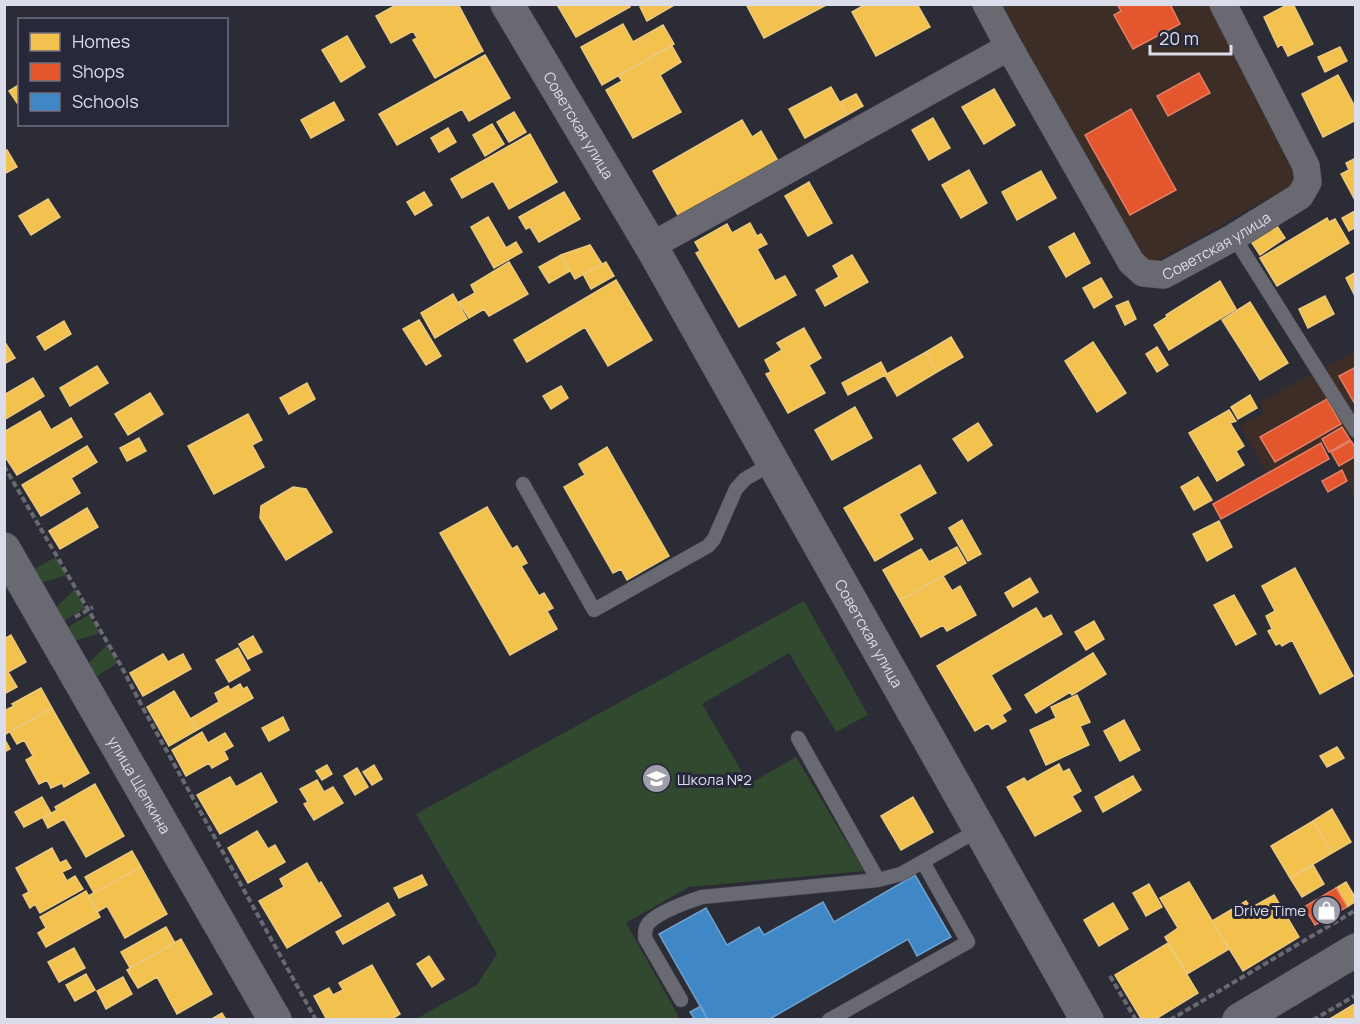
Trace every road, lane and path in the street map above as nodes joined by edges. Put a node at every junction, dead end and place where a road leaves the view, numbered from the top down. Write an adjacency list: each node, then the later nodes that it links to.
1 (507, 4): 6 (street, Советская улица)
2 (986, 4): 4 (street, Советская улица)
3 (1223, 4): 5 (street, Советская улица)
4 (1009, 46): 5 (street, Советская улица); 6 (street)
5 (1234, 237): 7 (lane)
6 (651, 246): 8 (street, Советская улица)
7 (1356, 431)
8 (773, 463): 10 (lane); 13 (street, Советская улица)
9 (4, 466): 22 (path)
10 (523, 484)
11 (4, 549): 21 (street, улица Щепкина)
12 (798, 738): 15 (lane)
13 (980, 829): 14 (lane); 24 (street, Советская улица)
14 (923, 862): 15 (lane); 23 (lane)
15 (878, 880): 20 (lane)
16 (1356, 910): 26 (path)
17 (1350, 957): 27 (street)
18 (1110, 976): 25 (path)
19 (1356, 995): 28 (path)
20 (681, 1000)
21 (275, 1020)
22 (316, 1020)
23 (829, 1020)
24 (1088, 1020)
25 (1136, 1020)
26 (1170, 1020)
27 (1239, 1020)
28 (1313, 1020)

